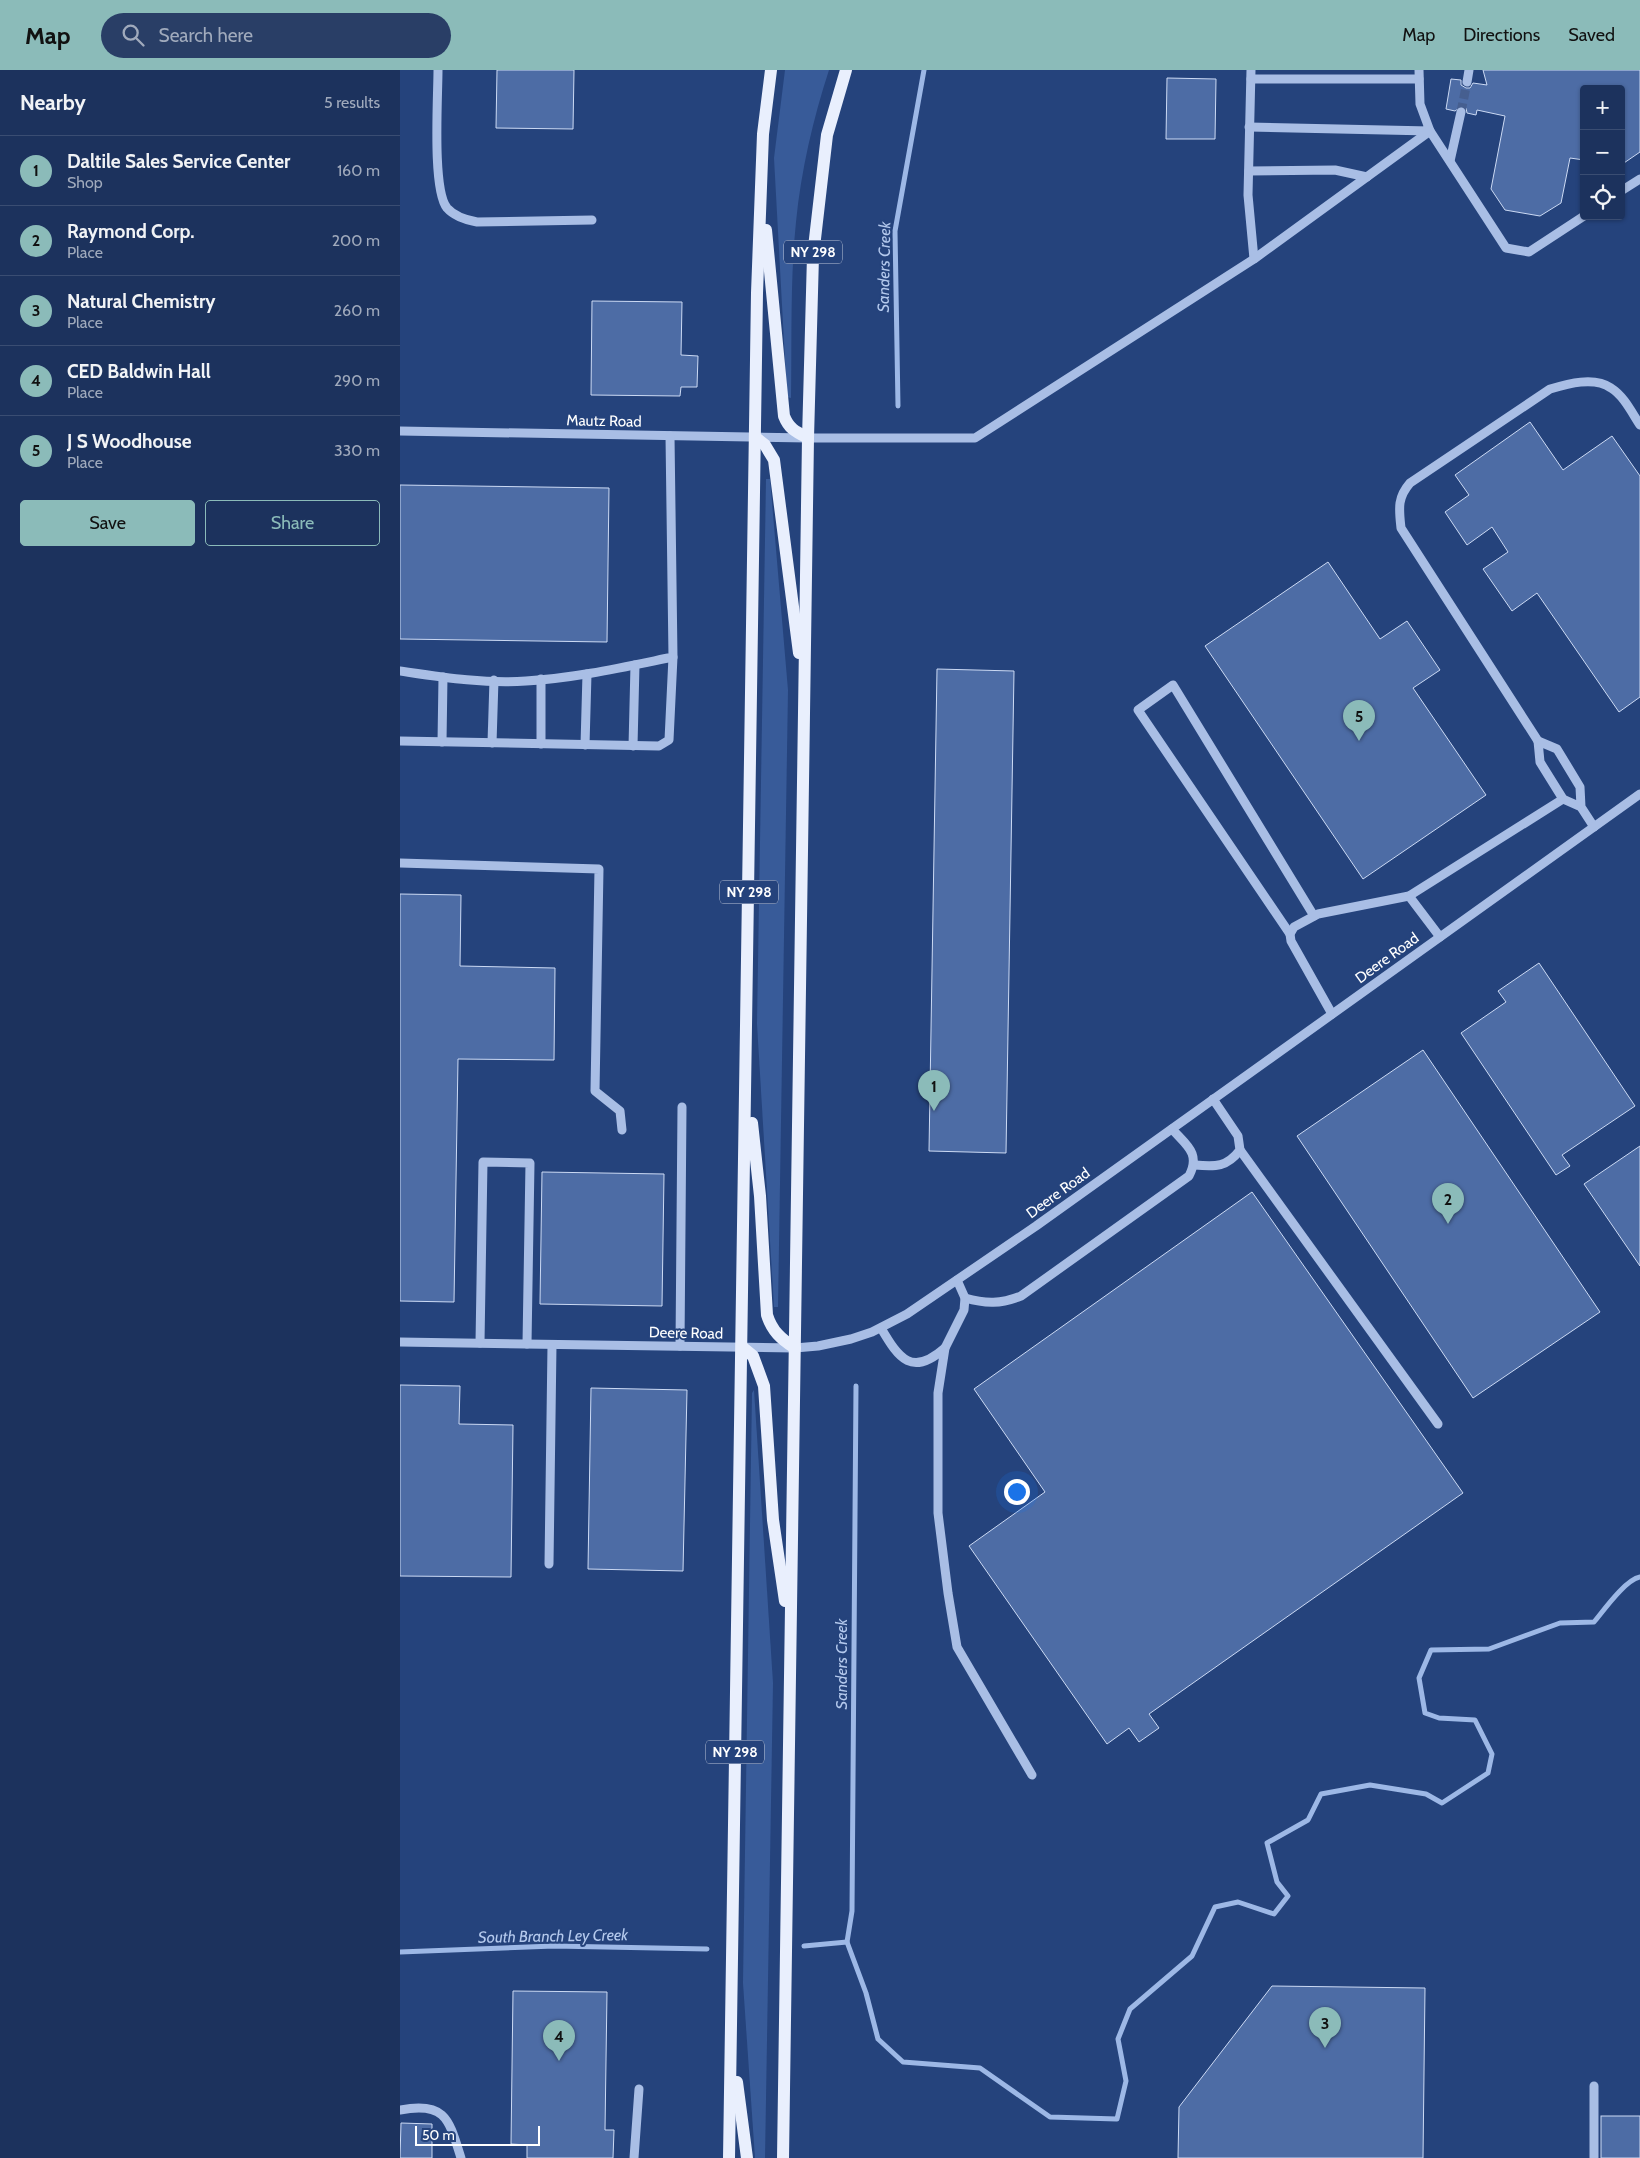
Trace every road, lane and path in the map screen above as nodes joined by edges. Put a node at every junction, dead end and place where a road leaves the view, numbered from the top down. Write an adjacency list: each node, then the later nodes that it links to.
1 (438, 70): 18 (street)
2 (771, 70): 14 (main road, NY 298)
3 (846, 70): 24 (main road, NY 298)
4 (1469, 70): 7 (street)
5 (1251, 75): 6 (street); 9 (street)
6 (1419, 75): 10 (street)
7 (1468, 82)
8 (1461, 112): 11 (street)
9 (1249, 127): 10 (street); 12 (street)
10 (1430, 131): 11 (street); 13 (street, Mautz Road)
11 (1450, 161): 17 (street)
12 (1248, 171): 13 (street); 19 (street)
13 (1367, 177): 19 (street, Mautz Road)
14 (762, 178): 23 (main road, NY 298); 24 (main road)
15 (1640, 179): 16 (street)
16 (1625, 189)
17 (1580, 219)
18 (592, 220)
19 (1254, 259): 24 (street, Mautz Road)
20 (1640, 425): 34 (street)
21 (400, 431): 22 (street, Mautz Road)
22 (670, 436): 23 (street, Mautz Road); 25 (street)
23 (755, 437): 24 (street, Mautz Road); 32 (main road); 50 (main road, NY 298)
24 (808, 438): 32 (main road, NY 298)
25 (673, 657): 26 (street); 39 (street)
26 (635, 665): 28 (street); 39 (street)
27 (400, 671): 29 (street)
28 (587, 674): 30 (street); 38 (street)
29 (442, 677): 31 (street); 35 (street)
30 (542, 679): 31 (street); 37 (street)
31 (494, 680): 36 (street)
32 (805, 696): 66 (main road, NY 298)
33 (400, 741): 35 (street)
34 (1538, 741): 41 (street); 42 (street)
35 (442, 742): 36 (street)
36 (492, 743): 37 (street)
37 (541, 744): 38 (street)
38 (585, 744): 39 (street)
39 (633, 746)
40 (1640, 794): 43 (street, Deere Road)
41 (1563, 799): 42 (street); 45 (street)
42 (1581, 808): 43 (street)
43 (1594, 827): 48 (street, Deere Road)
44 (400, 863): 54 (street)
45 (1409, 896): 46 (street); 48 (street)
46 (1314, 916): 47 (street); 47 (street)
47 (1290, 934): 49 (street)
48 (1440, 937): 49 (street, Deere Road)
49 (1332, 1014): 51 (street, Deere Road)
50 (746, 1071): 65 (main road, NY 298); 66 (main road)
51 (1213, 1099): 53 (street, Deere Road); 55 (street)
52 (682, 1107): 64 (street)
53 (1172, 1129): 56 (street); 57 (street, Deere Road)
54 (622, 1130)
55 (1240, 1150): 56 (street); 68 (street)
56 (1195, 1165): 58 (street)
57 (957, 1280): 58 (street); 59 (street, Deere Road)
58 (965, 1298): 67 (street)
59 (881, 1328): 66 (street, Deere Road); 67 (street)
60 (400, 1342): 61 (street, Deere Road)
61 (480, 1343): 62 (street, Deere Road); 62 (street)
62 (527, 1344): 63 (street, Deere Road)
63 (552, 1345): 64 (street, Deere Road); 69 (street)
64 (680, 1346): 65 (street, Deere Road)
65 (742, 1347): 66 (street, Deere Road); 70 (main road); 72 (main road, NY 298)
66 (795, 1348): 70 (main road, NY 298)
67 (945, 1348): 71 (street)
68 (1438, 1424)
69 (549, 1564)
70 (791, 1636): 80 (main road, NY 298)
71 (1032, 1775)
72 (731, 2037): 78 (main road, NY 298); 79 (main road)
73 (1594, 2086): 81 (street)
74 (639, 2089): 77 (street)
75 (400, 2110): 76 (street)
76 (461, 2158)
77 (634, 2158)
78 (729, 2158)
79 (747, 2158)
80 (783, 2158)
81 (1594, 2158)

